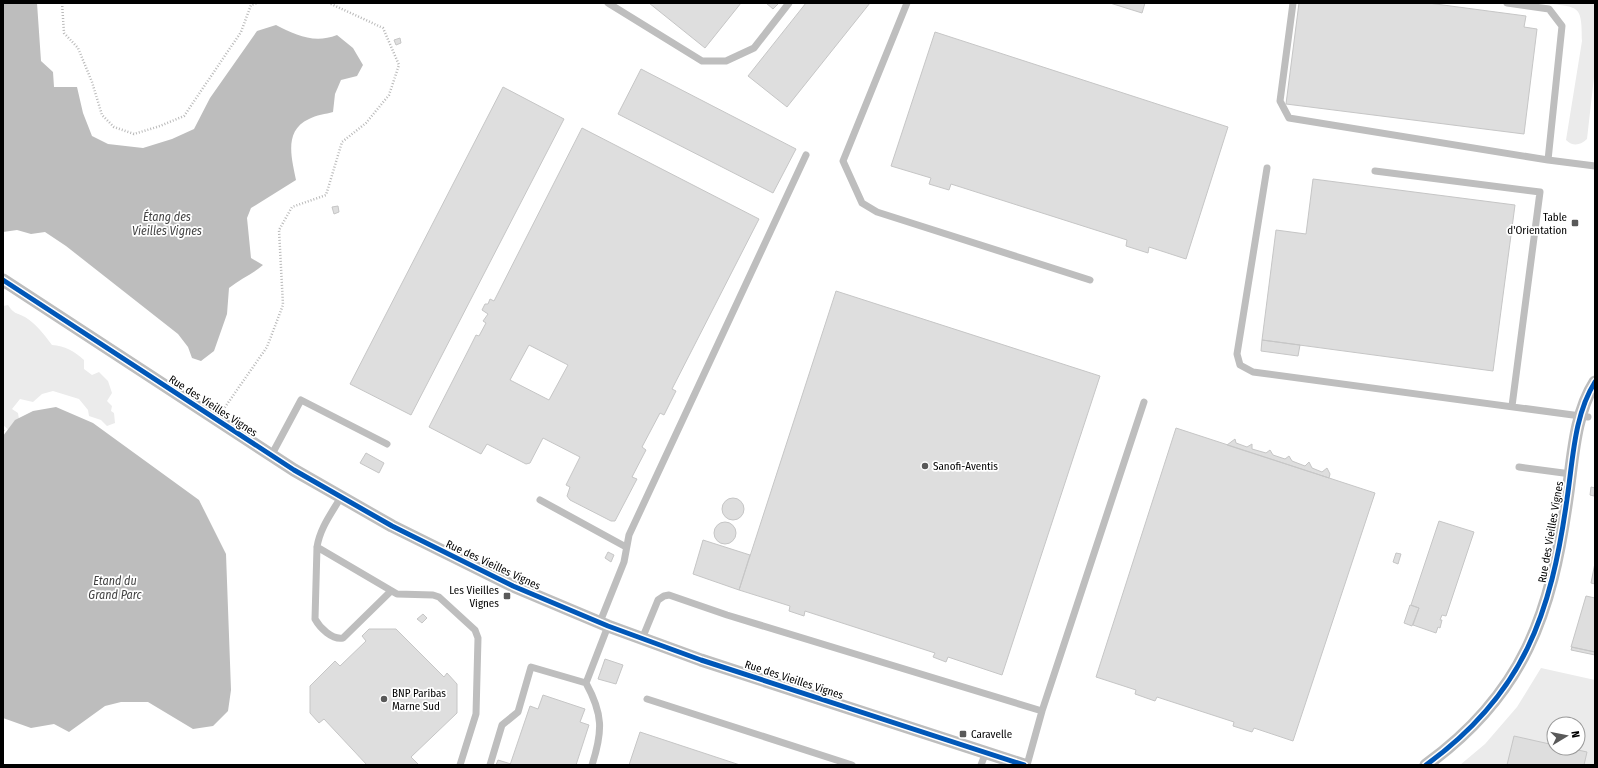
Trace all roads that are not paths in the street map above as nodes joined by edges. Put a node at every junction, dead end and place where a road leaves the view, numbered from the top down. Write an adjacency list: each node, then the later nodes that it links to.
1 (608, 3): 2 (lane)
2 (789, 3)
3 (907, 3): 12 (lane)
4 (1293, 3): 7 (lane)
5 (1507, 3): 7 (lane)
6 (806, 154): 25 (lane)
7 (1548, 160): 8 (lane)
8 (1595, 166)
9 (1266, 168): 16 (lane)
10 (1375, 171): 16 (lane)
11 (3, 280): 19 (street, Rue des Vieilles Vignes)
12 (1090, 280)
13 (1595, 382): 17 (street, Rue des Vieilles Vignes)
14 (1144, 402): 31 (lane)
15 (1595, 402): 17 (street, Rue des Vieilles Vignes)
16 (1512, 406): 17 (lane)
17 (1584, 417): 21 (street, Rue des Vieilles Vignes)
18 (387, 444): 19 (lane)
19 (271, 456): 22 (street, Rue des Vieilles Vignes)
20 (1519, 467): 21 (lane)
21 (1571, 474): 40 (street, Rue des Vieilles Vignes)
22 (341, 497): 24 (lane); 27 (street, Rue des Vieilles Vignes)
23 (540, 500): 25 (lane)
24 (317, 547): 26 (lane); 26 (lane)
25 (626, 547): 27 (lane)
26 (391, 591): 33 (lane)
27 (604, 624): 28 (street, Rue des Vieilles Vignes); 29 (lane)
28 (642, 639): 31 (lane); 32 (street, Rue des Vieilles Vignes)
29 (586, 683): 34 (lane); 35 (lane)
30 (647, 700): 36 (lane)
31 (1042, 711): 39 (lane)
32 (986, 752): 37 (lane); 38 (street, Rue des Vieilles Vignes)
33 (460, 765)
34 (490, 765)
35 (592, 765)
36 (852, 765)
37 (981, 765)
38 (1024, 765)
39 (1027, 765)
40 (1426, 765)

